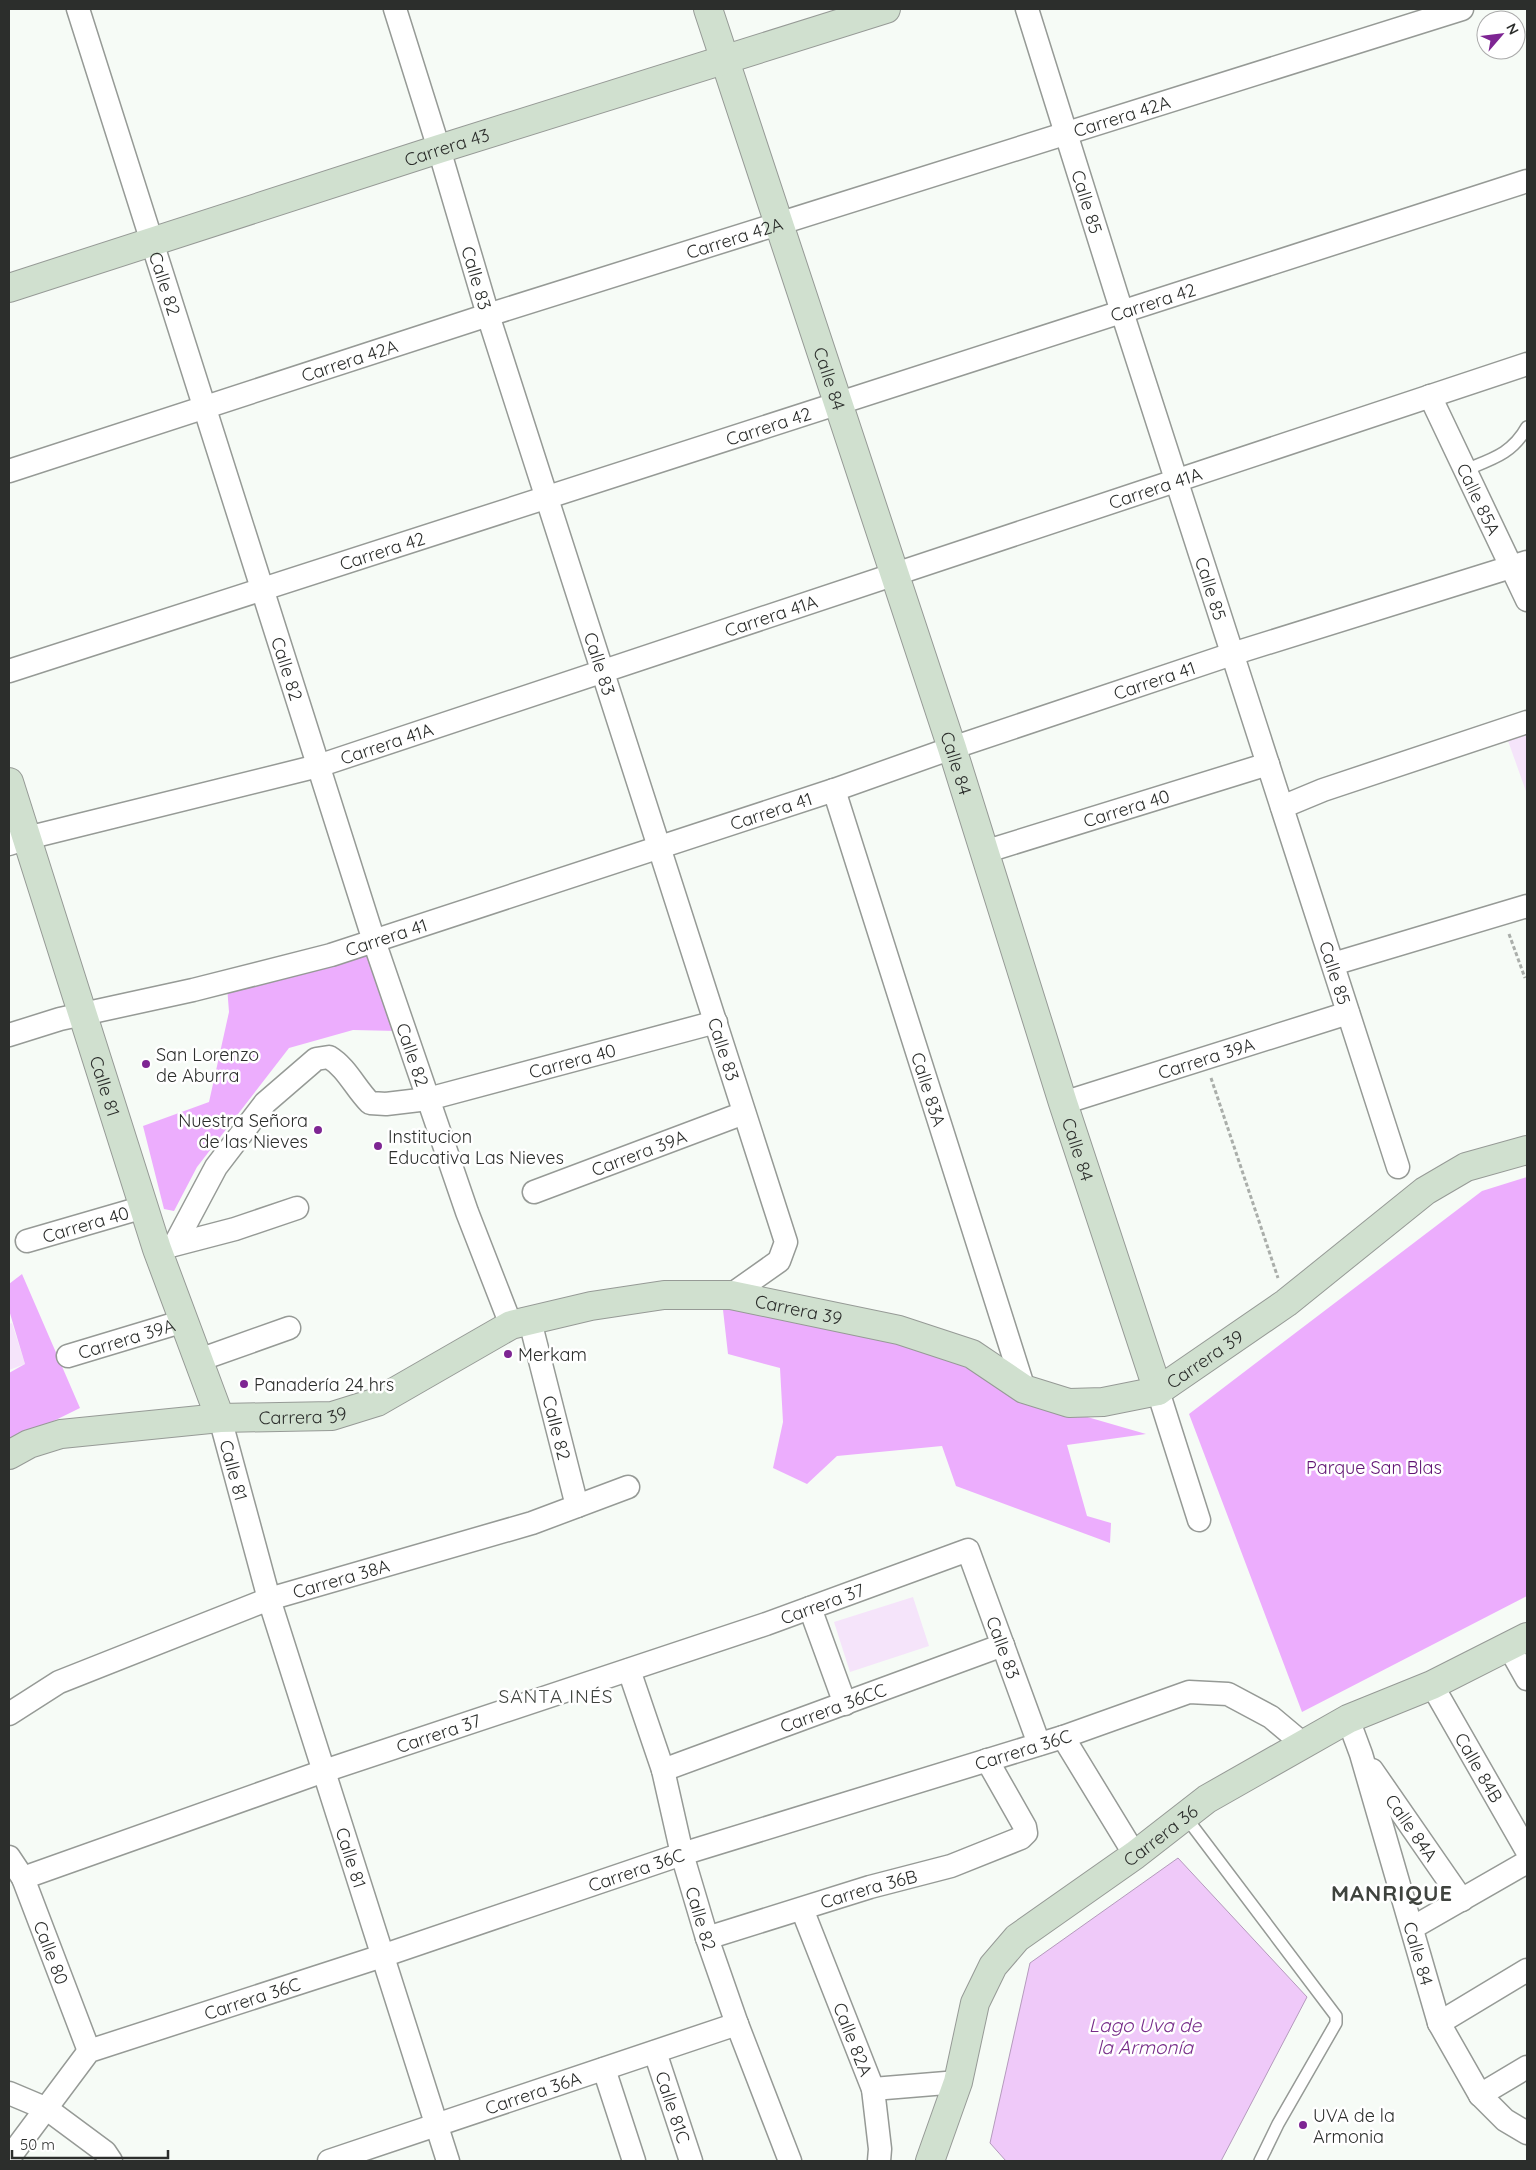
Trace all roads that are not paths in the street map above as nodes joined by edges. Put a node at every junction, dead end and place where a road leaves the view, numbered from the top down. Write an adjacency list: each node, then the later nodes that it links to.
1 (78, 9): 12 (street, Calle 82)
2 (395, 9): 9 (street, Calle 83)
3 (708, 9): 7 (street, Calle 84)
4 (886, 9): 7 (street, Carrera 43)
5 (1027, 9): 8 (street, Calle 85)
6 (1462, 9): 8 (street, Carrera 42A)
7 (724, 61): 9 (street, Carrera 43); 11 (street, Calle 84)
8 (1067, 134): 11 (street, Carrera 42A); 14 (street, Calle 85)
9 (439, 149): 12 (street, Carrera 43); 15 (street, Calle 83)
10 (1527, 181): 14 (street, Carrera 42)
11 (778, 224): 15 (street, Carrera 42A); 18 (street, Calle 84)
12 (151, 242): 13 (street, Carrera 43); 19 (street, Calle 82)
13 (9, 288)
14 (1122, 312): 18 (street, Carrera 42); 23 (street, Calle 85)
15 (488, 315): 19 (street, Carrera 42A); 24 (street, Calle 83)
16 (1527, 364): 17 (street, Carrera 41A)
17 (1430, 396): 21 (street, Calle 85A); 23 (street, Carrera 41A)
18 (838, 404): 24 (street, Carrera 42); 26 (street, Calle 84)
19 (204, 408): 22 (street, Carrera 42A); 27 (street, Calle 82)
20 (1527, 426): 21 (lane)
21 (1465, 470): 25 (street, Calle 85A)
22 (9, 471)
23 (1176, 480): 26 (street, Carrera 41A); 29 (street, Calle 85)
24 (547, 498): 27 (street, Carrera 42); 31 (street, Calle 83)
25 (1520, 565): 28 (street, Calle 85A); 29 (street, Carrera 41)
26 (894, 574): 31 (street, Carrera 41A); 33 (street, Calle 84)
27 (262, 590): 30 (street, Carrera 42); 35 (street, Calle 82)
28 (1527, 600)
29 (1232, 654): 33 (street, Carrera 41); 34 (street, Calle 85)
30 (9, 671)
31 (603, 671): 35 (street, Carrera 41A); 40 (street, Calle 83)
32 (1527, 722): 38 (street)
33 (952, 748): 37 (street, Carrera 41); 41 (street, Calle 84)
34 (1268, 764): 38 (street, Calle 85); 41 (street, Carrera 40)
35 (318, 766): 39 (street, Carrera 41A); 43 (street, Calle 82)
36 (9, 782): 39 (street, Calle 81)
37 (834, 790): 40 (street, Carrera 41); 65 (street, Calle 83A)
38 (1282, 807): 44 (street, Calle 85)
39 (18, 841): 46 (street, Calle 81)
40 (659, 846): 43 (street, Carrera 41); 47 (street, Calle 83)
41 (984, 852): 50 (street, Calle 84)
42 (1527, 906): 44 (street)
43 (374, 940): 46 (street, Carrera 41); 49 (street, Calle 82)
44 (1333, 964): 45 (street, Calle 85)
45 (1348, 1013): 50 (street, Carrera 39A); 53 (street, Calle 85)
46 (82, 1014): 48 (street, Carrera 41); 55 (street, Calle 81)
47 (716, 1022): 49 (street, Carrera 40); 51 (street, Calle 83)
48 (9, 1035)
49 (428, 1099): 58 (street, Carrera 40); 61 (street, Calle 82)
50 (1063, 1103): 66 (street, Calle 84)
51 (744, 1114): 54 (street, Carrera 39A); 59 (street, Calle 83)
52 (1527, 1150): 66 (street, Carrera 39)
53 (1398, 1167)
54 (534, 1192)
55 (144, 1207): 57 (street, Carrera 40); 58 (street, Calle 81)
56 (297, 1208): 58 (street)
57 (27, 1241)
58 (166, 1247): 60 (street, Calle 81)
59 (731, 1295): 61 (street, Carrera 39); 65 (street, Carrera 39)
60 (184, 1321): 63 (street, Carrera 39A); 64 (street, Calle 81)
61 (521, 1323): 67 (street, Carrera 39); 70 (street, Calle 82)
62 (289, 1328): 64 (street)
63 (68, 1356)
64 (199, 1360): 67 (street, Calle 81)
65 (1024, 1389): 66 (street, Carrera 39)
66 (1158, 1391): 71 (street, Calle 84)
67 (220, 1418): 68 (street, Carrera 39); 73 (street, Calle 81)
68 (9, 1455)
69 (628, 1487): 70 (street, Carrera 38A)
70 (577, 1506): 73 (street, Carrera 38A)
71 (1198, 1520)
72 (968, 1550): 74 (street, Carrera 37); 76 (street, Calle 83)
73 (269, 1599): 81 (street, Carrera 38A); 89 (street, Calle 81)
74 (810, 1608): 77 (street, Carrera 37); 80 (street)
75 (1518, 1642): 78 (street); 79 (street, Carrera 36)
76 (1003, 1645): 80 (street, Carrera 36CC); 85 (street, Calle 83)
77 (629, 1670): 88 (street, Calle 82); 89 (street, Carrera 37)
78 (1527, 1679)
79 (1432, 1685): 82 (street, Carrera 36); 91 (street, Calle 84B)
80 (845, 1704): 88 (street, Carrera 36CC)
81 (9, 1714)
82 (1348, 1719): 84 (street, Carrera 36); 86 (street, Calle 84)
83 (1063, 1737): 84 (street, Carrera 36C); 85 (street, Carrera 36C); 93 (street)
84 (1302, 1743): 90 (street, Carrera 36)
85 (1039, 1744): 87 (street, Carrera 36C)
86 (1361, 1754): 97 (street, Calle 84A); 99 (street, Calle 84)
87 (986, 1760): 92 (street, Carrera 36C); 98 (street, Carrera 36B)
88 (662, 1770): 92 (street, Calle 82)
89 (324, 1771): 96 (street, Carrera 37); 101 (street, Calle 81)
90 (1185, 1816): 93 (street, Carrera 36); 125 (lane)
91 (1527, 1851)
92 (682, 1854): 100 (street, Calle 82); 101 (street, Carrera 36C)
93 (1135, 1855): 109 (street, Carrera 36)
94 (9, 1857): 96 (street, Calle 80)
95 (1527, 1862): 97 (street)
96 (23, 1878): 105 (street, Calle 80)
97 (1462, 1900): 99 (street)
98 (802, 1909): 100 (street, Carrera 36B); 110 (street, Calle 82A)
99 (1412, 1928): 103 (street, Calle 84)
100 (707, 1938): 104 (street, Calle 82)
101 (382, 1956): 105 (street, Carrera 36C); 114 (street, Calle 81)
102 (1527, 1970): 103 (street)
103 (1439, 2023): 112 (street, Calle 84)
104 (737, 2024): 106 (street, Carrera 36A); 122 (street, Calle 82)
105 (88, 2051): 113 (street)
106 (655, 2052): 108 (street, Carrera 36A); 121 (street, Calle 81C)
107 (1527, 2067): 112 (street)
108 (604, 2069): 114 (street, Carrera 36A); 120 (street)
109 (958, 2082): 110 (street, Calle 82A); 124 (street, Carrera 36)
110 (873, 2089): 123 (street)
111 (9, 2093): 113 (street)
112 (1480, 2095): 115 (street, Calle 84)
113 (47, 2110): 116 (street); 117 (street)
114 (436, 2126): 118 (street, Carrera 36A); 119 (street, Calle 81)
115 (1527, 2134)
116 (9, 2158)
117 (111, 2161)
118 (329, 2161)
119 (448, 2161)
120 (634, 2161)
121 (691, 2161)
122 (790, 2161)
123 (880, 2161)
124 (930, 2161)
125 (1260, 2161)

